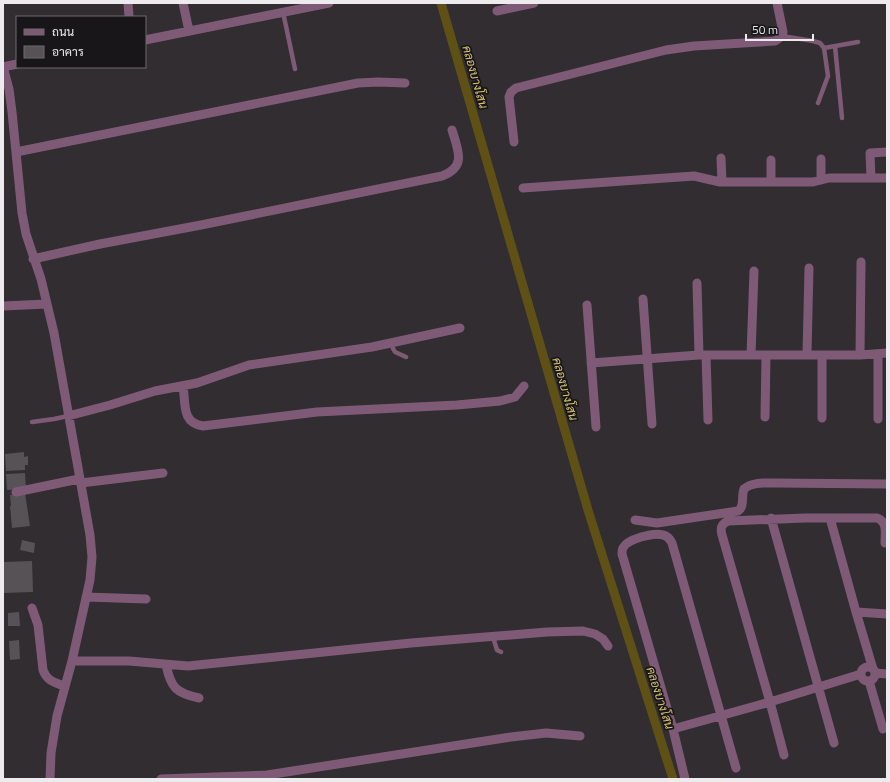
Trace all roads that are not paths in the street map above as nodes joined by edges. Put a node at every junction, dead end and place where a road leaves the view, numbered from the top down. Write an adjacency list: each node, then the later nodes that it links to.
1 (128, 3): 8 (street)
2 (183, 3): 9 (street)
3 (329, 3): 7 (street)
4 (534, 3): 6 (street)
5 (778, 3): 10 (street)
6 (497, 11)
7 (283, 12): 9 (street); 17 (lane)
8 (130, 16)
9 (189, 31): 11 (street)
10 (782, 36): 14 (lane); 22 (street)
11 (146, 40)
12 (858, 42): 13 (lane)
13 (834, 46): 14 (lane); 20 (lane)
14 (824, 48): 19 (lane)
15 (16, 64): 16 (street)
16 (3, 67): 23 (street)
17 (295, 69)
18 (405, 83): 23 (street)
19 (818, 103)
20 (842, 118)
21 (452, 130): 34 (street)
22 (514, 142)
23 (16, 152): 34 (street)
24 (887, 152): 28 (street)
25 (721, 158): 31 (street)
26 (821, 159): 30 (street)
27 (772, 160): 32 (street)
28 (871, 178): 29 (street); 30 (street)
29 (887, 178)
30 (821, 180): 32 (street)
31 (722, 182): 32 (street); 33 (street)
32 (771, 182)
33 (524, 188)
34 (33, 259): 40 (street)
35 (861, 262): 51 (street)
36 (809, 268): 45 (street)
37 (754, 272): 48 (street)
38 (697, 283): 47 (street)
39 (642, 299): 53 (street)
40 (47, 304): 42 (street); 57 (street)
41 (587, 305): 54 (street)
42 (3, 306)
43 (460, 328): 44 (street)
44 (390, 343): 52 (lane); 55 (street)
45 (807, 354): 49 (street); 50 (street)
46 (882, 354): 51 (street); 60 (street)
47 (703, 355): 48 (street); 53 (street); 61 (street)
48 (751, 355): 49 (street)
49 (766, 355): 58 (street)
50 (822, 355): 51 (street); 59 (street)
51 (860, 355)
52 (406, 357)
53 (647, 359): 54 (street); 63 (street)
54 (591, 363): 64 (street)
55 (183, 386): 56 (street); 57 (street)
56 (524, 386)
57 (68, 416): 62 (lane); 66 (street)
58 (765, 417)
59 (822, 418)
60 (878, 418)
61 (708, 420)
62 (32, 422)
63 (652, 424)
64 (596, 426)
65 (163, 473): 66 (street)
66 (80, 481): 68 (street); 73 (street)
67 (887, 484): 71 (street)
68 (16, 492)
69 (771, 518): 70 (street); 88 (street); 90 (street)
70 (830, 518): 72 (street); 76 (street)
71 (635, 520)
72 (886, 543)
73 (86, 597): 74 (street); 81 (street)
74 (146, 599)
75 (32, 608): 87 (street)
76 (856, 612): 77 (street); 83 (street)
77 (887, 614)
78 (493, 637): 79 (street); 80 (lane); 82 (street)
79 (608, 646)
80 (500, 652)
81 (72, 661): 82 (street); 87 (street)
82 (166, 665): 89 (street)
83 (874, 671): 84 (street); 85 (street); 86 (street)
84 (861, 674): 86 (street); 88 (street)
85 (887, 674)
86 (869, 681): 93 (street)
87 (64, 686): 98 (street)
88 (818, 686): 90 (street); 95 (street)
89 (199, 698)
90 (770, 702): 91 (street); 96 (street)
91 (721, 715): 92 (street); 92 (street); 97 (street)
92 (673, 729): 100 (street)
93 (883, 729)
94 (580, 736): 99 (street)
95 (834, 743)
96 (784, 756)
97 (736, 768)
98 (50, 779)
99 (161, 779)
100 (685, 779)

